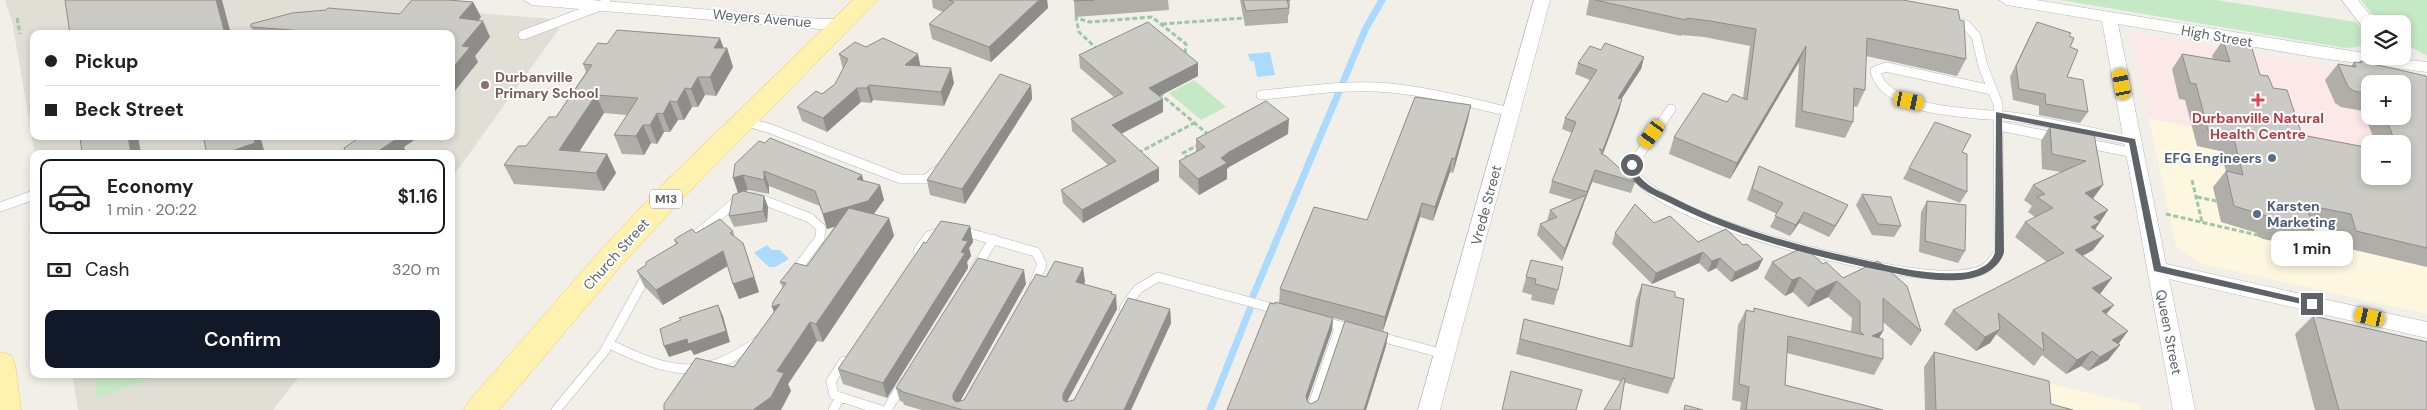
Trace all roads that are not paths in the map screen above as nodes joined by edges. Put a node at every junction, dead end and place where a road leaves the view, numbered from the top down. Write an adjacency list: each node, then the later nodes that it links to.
1 (532, 0): 6 (street, Weyers Avenue)
2 (866, 0): 10 (main road, Church Street / M13)
3 (1542, 0): 18 (street, Vrede Street)
4 (2007, 0): 8 (street, High Street)
5 (2350, 0): 7 (street)
6 (604, 3): 10 (street, Weyers Avenue); 11 (lane)
7 (2362, 15)
8 (2109, 17): 12 (street, High Street); 24 (street, Queen Street)
9 (1941, 18): 15 (lane)
10 (842, 23): 20 (main road, Church Street / M13)
11 (523, 35)
12 (2361, 55)
13 (2411, 64): 14 (street, High Street)
14 (2427, 67)
15 (1992, 90): 19 (lane); 19 (lane)
16 (1261, 95): 18 (lane)
17 (1671, 109): 21 (lane)
18 (1511, 112): 43 (street, Vrede Street)
19 (1999, 114): 21 (lane); 24 (lane)
20 (744, 121): 25 (lane); 49 (main road, Church Street / M13)
21 (1999, 126): 22 (lane)
22 (2060, 138)
23 (2078, 142): 24 (lane)
24 (2134, 147): 32 (street, Queen Street)
25 (943, 163)
26 (30, 196): 27 (lane)
27 (0, 206)
28 (994, 239): 30 (lane); 33 (lane); 35 (lane)
29 (688, 241): 34 (lane)
30 (914, 257)
31 (659, 262): 42 (lane)
32 (2157, 269): 40 (street); 56 (street, Queen Street)
33 (968, 280)
34 (787, 284)
35 (1027, 298)
36 (1292, 313): 37 (lane)
37 (1119, 318)
38 (1312, 318): 39 (lane)
39 (1340, 326): 43 (lane); 54 (lane)
40 (2427, 330)
41 (764, 336): 42 (lane)
42 (609, 344): 50 (lane)
43 (1445, 354): 55 (street, Vrede Street)
44 (848, 355): 47 (lane)
45 (0, 364): 48 (main road)
46 (907, 378): 53 (lane)
47 (840, 398): 51 (lane); 52 (lane)
48 (5, 410)
49 (480, 410)
50 (556, 410)
51 (833, 410)
52 (880, 410)
53 (886, 410)
54 (1311, 410)
55 (1430, 410)
56 (2184, 410)

